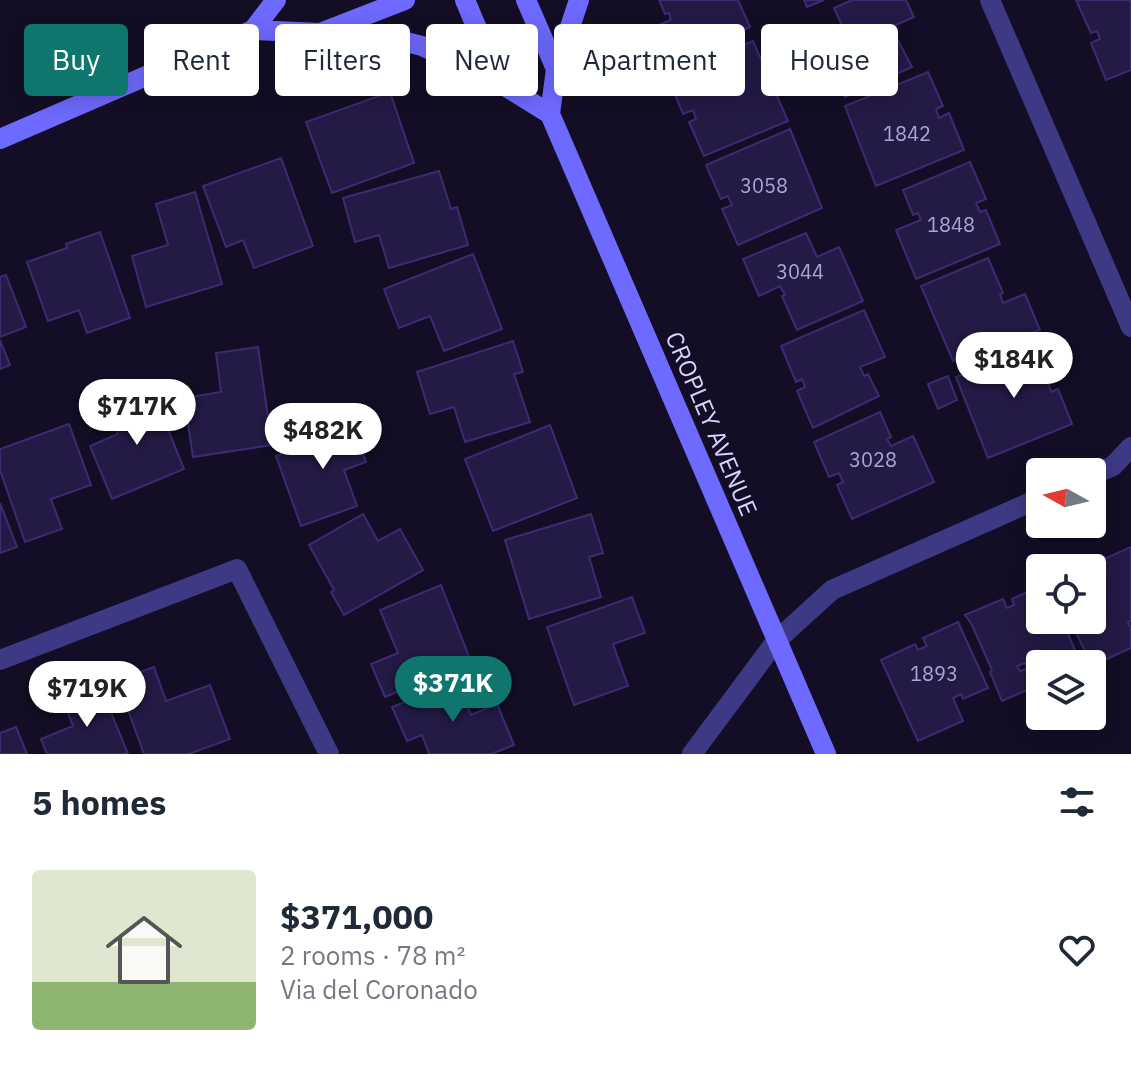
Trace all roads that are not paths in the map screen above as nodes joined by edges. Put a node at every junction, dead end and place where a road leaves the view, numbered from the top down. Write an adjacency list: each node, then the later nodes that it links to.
1 (276, 0): 7 (main road)
2 (405, 0): 8 (main road)
3 (465, 0): 9 (main road)
4 (526, 0): 11 (main road)
5 (579, 0): 10 (main road)
6 (990, 0): 17 (street)
7 (258, 24)
8 (343, 24)
9 (475, 24)
10 (571, 24)
11 (554, 64)
12 (144, 77): 16 (main road)
13 (554, 84): 15 (main road)
14 (521, 96): 15 (main road)
15 (550, 114): 21 (main road, CROPLEY AVENUE)
16 (0, 139)
17 (1131, 327)
18 (1131, 447): 19 (street)
19 (1106, 469)
20 (1026, 504): 21 (street)
21 (776, 641): 24 (street); 25 (main road, CROPLEY AVENUE)
22 (0, 660): 23 (street)
23 (329, 754)
24 (692, 754)
25 (826, 754)

